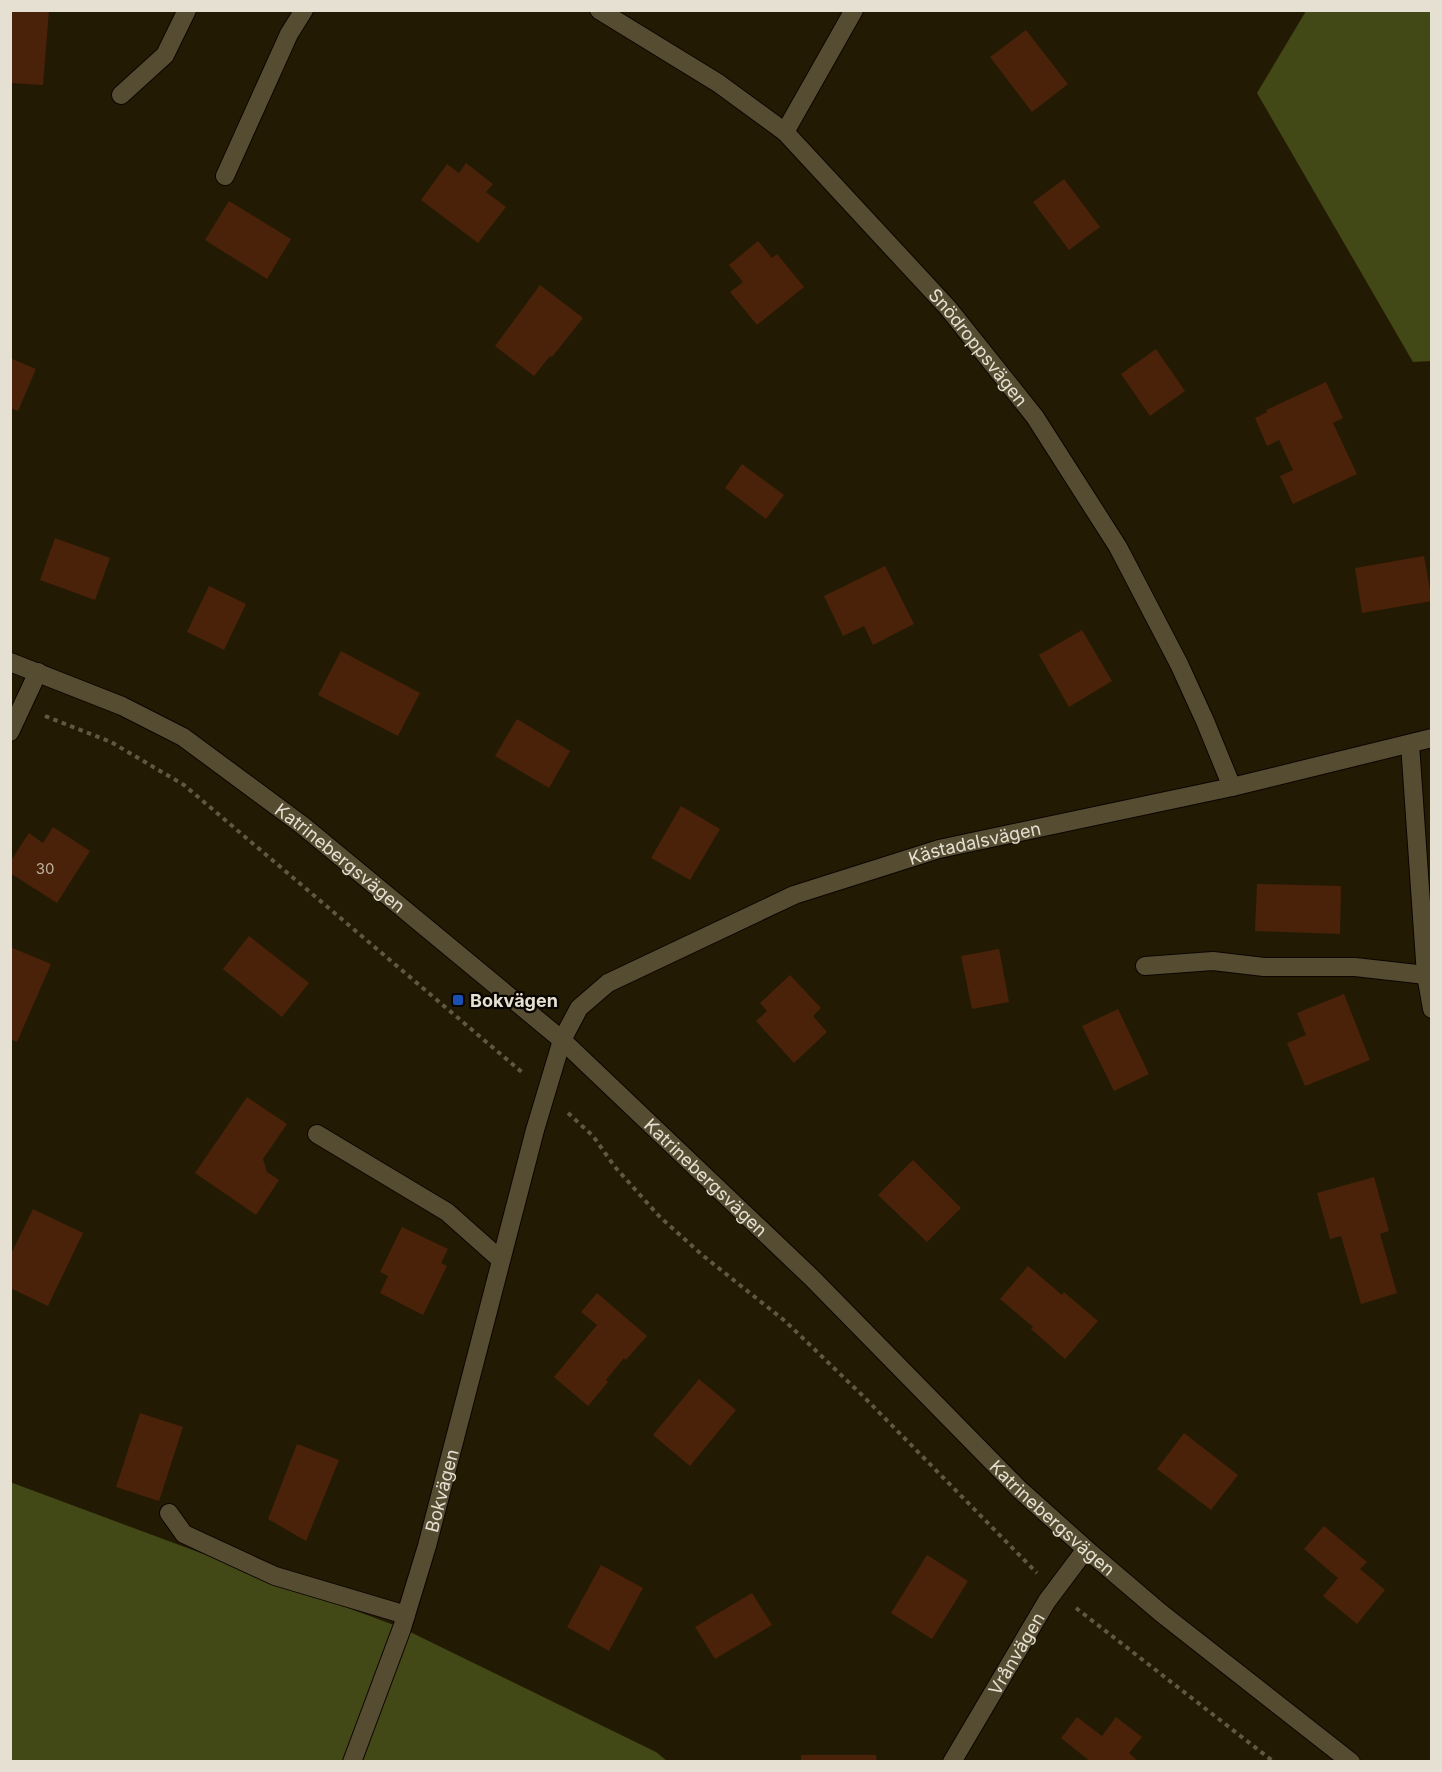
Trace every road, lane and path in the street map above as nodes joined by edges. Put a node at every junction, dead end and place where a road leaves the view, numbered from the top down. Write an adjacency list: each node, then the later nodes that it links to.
1 (187, 10): 5 (street)
2 (304, 10): 7 (street)
3 (599, 10): 6 (street, Snödroppsvägen)
4 (854, 10): 6 (street)
5 (121, 96)
6 (785, 132): 14 (street, Snödroppsvägen)
7 (225, 176)
8 (10, 662): 9 (street, Katrinebergsvägen)
9 (38, 672): 10 (street); 18 (street, Katrinebergsvägen)
10 (21, 707): 11 (street); 19 (path)
11 (10, 732)
12 (1431, 738): 13 (street, Kästadalsvägen)
13 (1410, 744): 14 (street, Kästadalsvägen); 16 (street)
14 (1232, 787): 18 (street, Kästadalsvägen)
15 (1145, 966): 16 (street)
16 (1426, 975): 17 (street)
17 (1431, 1009)
18 (562, 1040): 19 (street, Bokvägen); 23 (street, Katrinebergsvägen)
19 (547, 1094): 21 (street, Bokvägen); 24 (path)
20 (317, 1134): 21 (street)
21 (501, 1260): 25 (street, Bokvägen)
22 (169, 1513): 25 (street)
23 (1086, 1550): 24 (street, Vrånvägen); 29 (street, Katrinebergsvägen)
24 (1055, 1591): 27 (street, Vrånvägen); 28 (path)
25 (406, 1615): 26 (street, Bokvägen)
26 (352, 1761)
27 (952, 1761)
28 (1274, 1761)
29 (1351, 1761)

